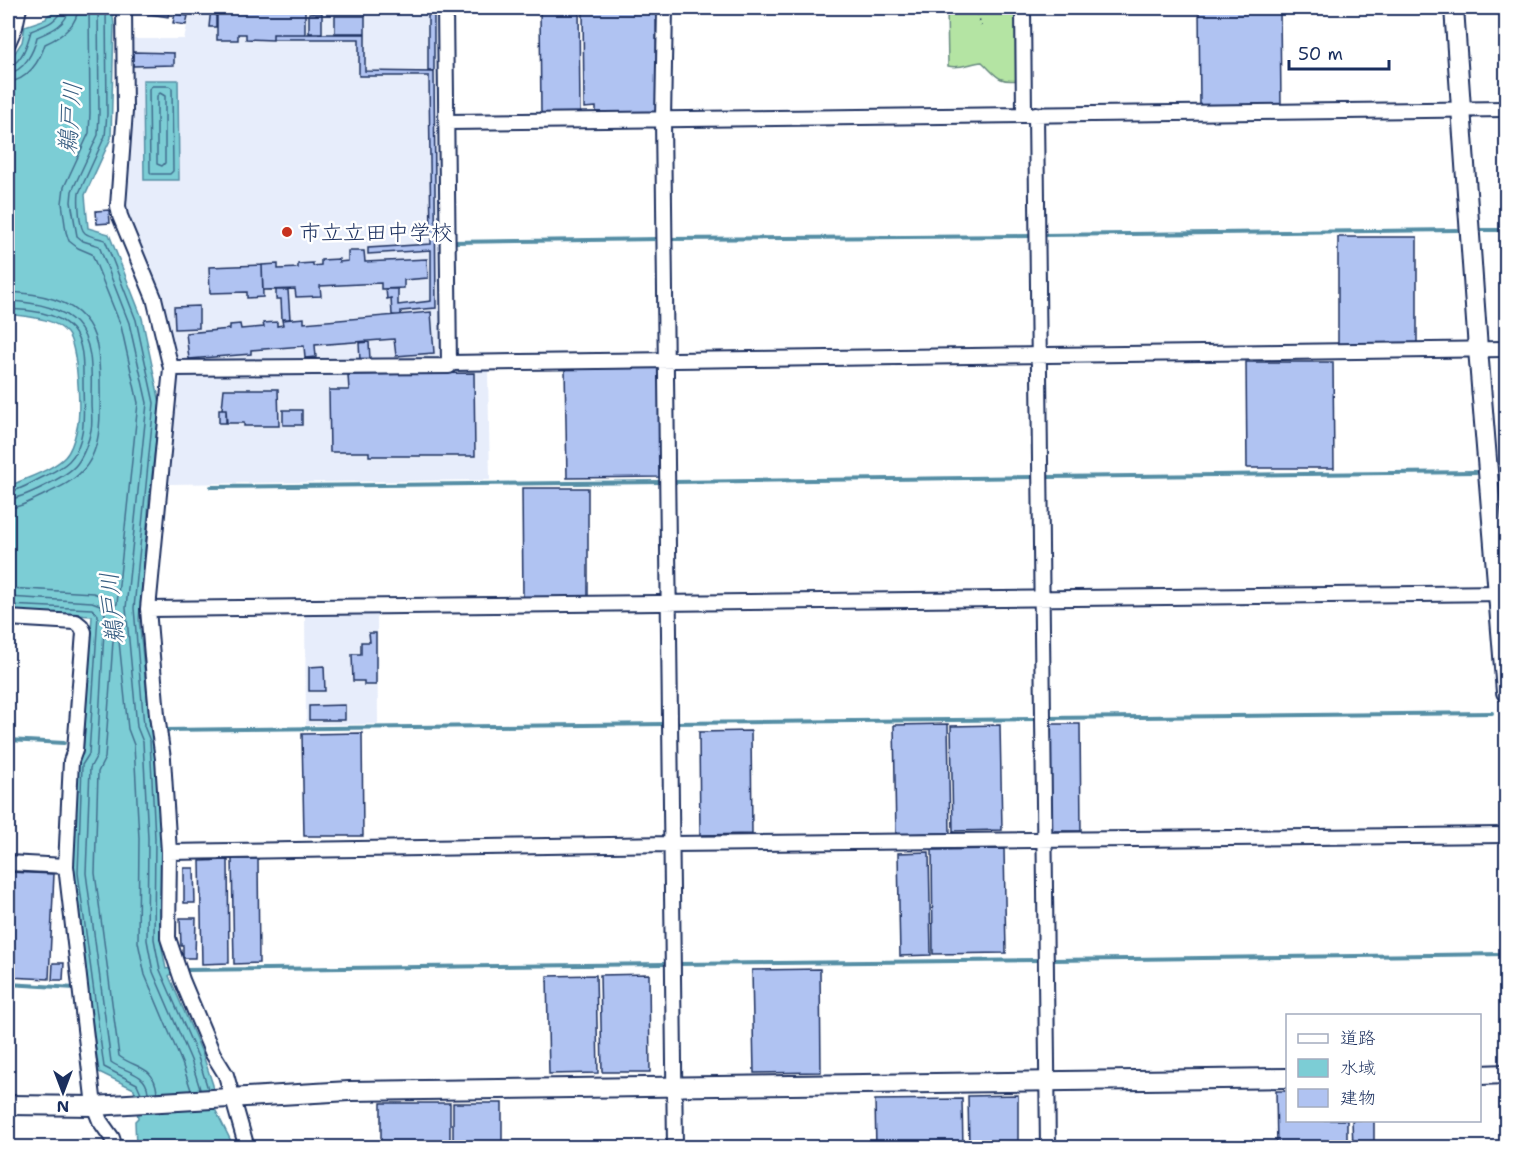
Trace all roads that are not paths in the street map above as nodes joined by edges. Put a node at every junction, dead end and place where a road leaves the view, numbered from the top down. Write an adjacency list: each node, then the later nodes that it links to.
1 (19, 8): 7 (street)
2 (124, 8): 18 (street)
3 (446, 8): 12 (street)
4 (665, 8): 11 (street)
5 (1023, 8): 10 (street)
6 (1454, 8): 9 (street)
7 (8, 43)
8 (1506, 109): 9 (street)
9 (1462, 110): 10 (street); 13 (street)
10 (1030, 114): 11 (street); 15 (street)
11 (663, 119): 12 (street); 16 (street)
12 (447, 122): 17 (street)
13 (1478, 349): 14 (street); 15 (street); 19 (street)
14 (1506, 349)
15 (1039, 356): 16 (street); 20 (street)
16 (665, 360): 17 (street); 21 (street)
17 (449, 363): 18 (street)
18 (171, 368): 22 (street)
19 (1503, 593): 20 (street); 24 (street)
20 (1042, 598): 21 (street); 26 (street)
21 (668, 603): 22 (street); 27 (street)
22 (148, 609): 28 (street)
23 (8, 618): 30 (street)
24 (1506, 692)
25 (1506, 835): 26 (street)
26 (1045, 840): 27 (street); 34 (street)
27 (670, 844): 28 (street); 35 (street)
28 (169, 852): 36 (street)
29 (8, 863): 30 (street)
30 (66, 866): 38 (street)
31 (1506, 1074): 32 (street)
32 (1481, 1075)
33 (1286, 1078): 34 (street)
34 (1048, 1081): 35 (street); 42 (street)
35 (674, 1086): 36 (street); 41 (street)
36 (227, 1097): 38 (street); 40 (street)
37 (8, 1105): 38 (street)
38 (94, 1106): 39 (street)
39 (115, 1148)
40 (247, 1148)
41 (675, 1148)
42 (1048, 1148)

